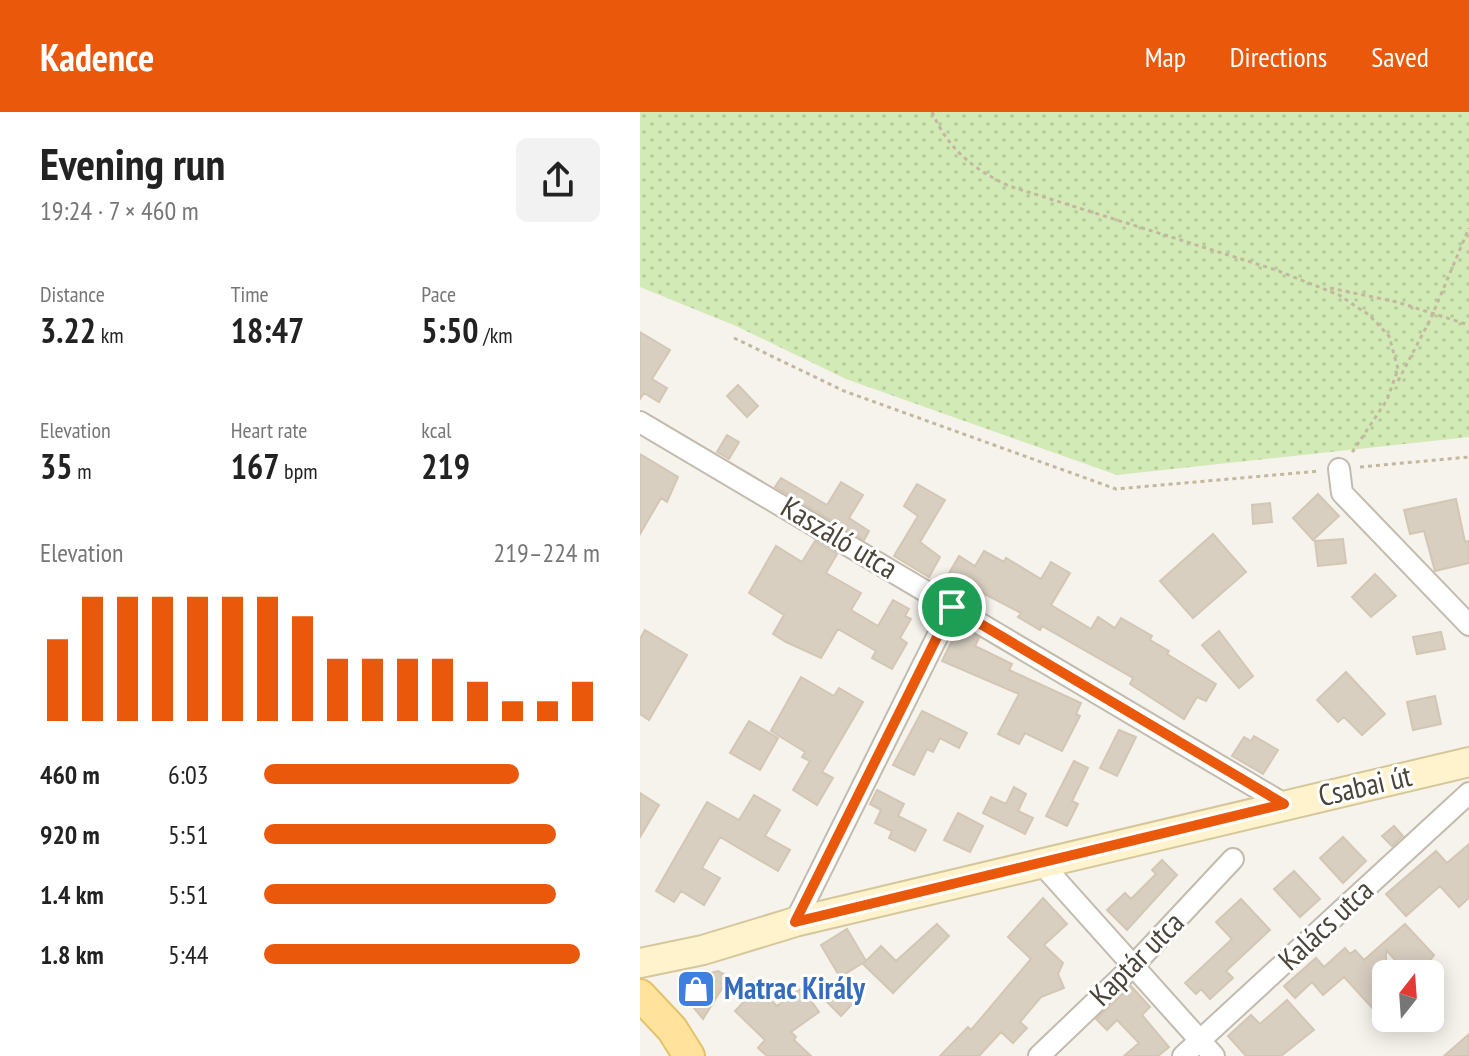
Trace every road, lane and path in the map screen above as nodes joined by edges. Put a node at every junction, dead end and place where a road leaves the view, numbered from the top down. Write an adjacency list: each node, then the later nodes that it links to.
1 (932, 112): 3 (path)
2 (1469, 228): 4 (path)
3 (1322, 287): 4 (path); 7 (path)
4 (1433, 312): 5 (path); 7 (path)
5 (1469, 325)
6 (734, 338): 10 (path)
7 (1389, 396): 10 (path)
8 (640, 422): 11 (street, Kaszáló utca)
9 (1469, 457): 10 (path)
10 (1340, 469): 12 (street)
11 (952, 607): 15 (street, Kaszáló utca); 18 (street)
12 (1467, 620)
13 (1467, 769): 15 (main road, Csabai út)
14 (1469, 793): 23 (street, Kalács utca)
15 (1284, 804): 17 (main road, Csabai út)
16 (1233, 859): 20 (street, Kaptár utca)
17 (1041, 863): 18 (main road, Csabai út); 20 (street)
18 (795, 922): 19 (main road, Csabai út)
19 (642, 961)
20 (1133, 966): 23 (street); 25 (street, Kaptár utca)
21 (640, 995): 24 (main road)
22 (640, 1012): 24 (main road)
23 (1207, 1049): 26 (street, Kalács utca)
24 (686, 1056)
25 (1039, 1056)
26 (1183, 1056)

